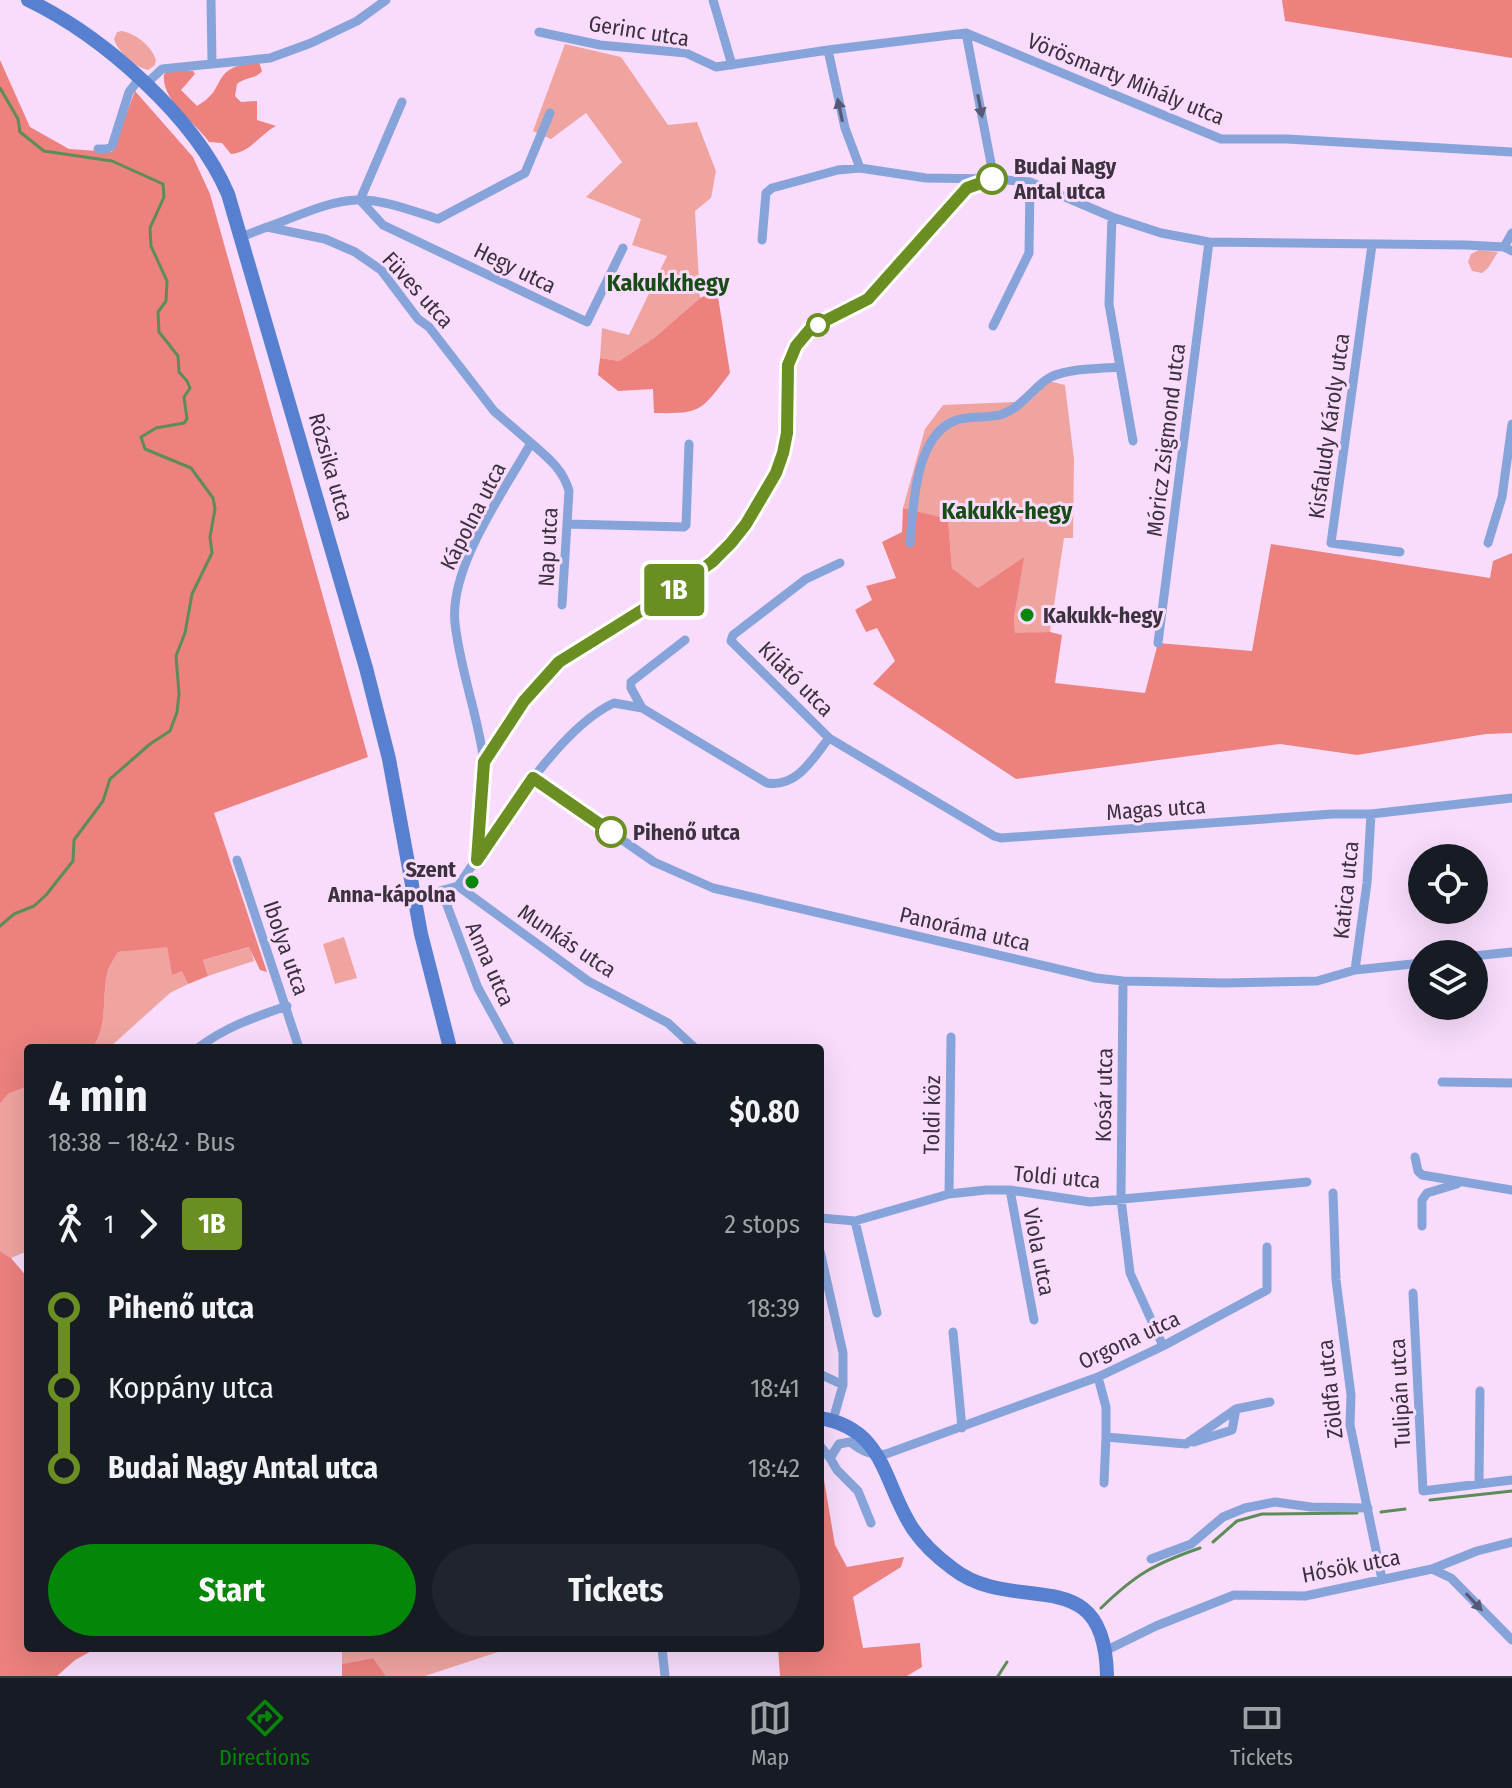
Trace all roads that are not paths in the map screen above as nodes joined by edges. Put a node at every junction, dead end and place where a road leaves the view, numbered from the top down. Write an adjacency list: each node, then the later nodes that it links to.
1 (28, 0): 10 (main road, Rózsika utca)
2 (211, 0): 8 (street)
3 (386, 0): 8 (street)
4 (713, 0): 9 (street)
5 (539, 32): 9 (street, Gerinc utca)
6 (966, 33): 7 (street, Vörösmarty Mihály utca); 14 (street, Vörösmarty Mihály utca); 16 (street, one-way to 16)
7 (828, 50): 9 (street, Vörösmarty Mihály utca); 15 (street, one-way to 7)
8 (212, 63): 10 (street)
9 (732, 65)
10 (142, 82): 13 (street); 22 (main road, Rózsika utca)
11 (402, 102): 18 (street)
12 (550, 113): 18 (street)
13 (98, 149)
14 (1512, 152)
15 (860, 168): 16 (street); 23 (street)
16 (990, 179): 17 (street); 45 (street)
17 (1030, 182): 19 (street); 28 (street)
18 (360, 200): 20 (street); 26 (street, Hegy utca)
19 (1112, 217): 24 (street); 29 (street)
20 (267, 227): 22 (street); 32 (street, Füves utca)
21 (1512, 233): 27 (street)
22 (241, 237): 53 (main road, Rózsika utca)
23 (762, 240)
24 (1209, 242): 25 (street); 42 (street, Móricz Zsigmond utca)
25 (1372, 245): 27 (street); 38 (street, Kisfaludy Károly utca)
26 (623, 248)
27 (1508, 249)
28 (993, 326)
29 (1119, 367): 31 (street); 36 (street)
30 (1512, 424): 37 (street)
31 (1133, 441)
32 (531, 443): 34 (street, Kápolna utca); 45 (street, Kápolna utca)
33 (689, 444): 35 (street)
34 (569, 491): 35 (street, Nap utca)
35 (567, 524): 40 (street, Nap utca)
36 (910, 543)
37 (1488, 543)
38 (1400, 552)
39 (840, 563): 44 (street, Kilátó utca)
40 (562, 605)
41 (685, 640): 43 (street)
42 (1158, 643)
43 (642, 708): 44 (street); 46 (street)
44 (829, 738): 48 (street, Magas utca)
45 (484, 762): 50 (street)
46 (533, 778): 50 (street); 58 (street, Panoráma utca)
47 (1512, 798): 48 (street, Magas utca)
48 (1371, 814): 57 (street, Katica utca)
49 (237, 860): 59 (street, Ibolya utca)
50 (477, 860): 51 (street)
51 (458, 886): 52 (street); 65 (street, Munkás utca)
52 (442, 892): 53 (street); 64 (street, Anna utca)
53 (414, 898): 63 (main road, Rózsika utca)
54 (1512, 952): 55 (street)
55 (1488, 955)
56 (1408, 964): 57 (street, Panoráma utca)
57 (1355, 970): 58 (street, Panoráma utca)
58 (1123, 981): 75 (street, Kosár utca)
59 (287, 1006): 61 (street); 62 (street, Ibolya utca)
60 (951, 1037): 74 (street, Toldi köz)
61 (203, 1044)
62 (298, 1044)
63 (449, 1044)
64 (509, 1044)
65 (691, 1044)
66 (1442, 1082): 67 (street)
67 (1512, 1083)
68 (1415, 1157): 70 (street)
69 (1307, 1182): 75 (street, Toldi utca)
70 (1465, 1182): 72 (street); 78 (street)
71 (1010, 1190): 74 (street, Toldi utca); 75 (street, Toldi utca); 83 (street, Viola utca)
72 (1512, 1190)
73 (1333, 1193): 102 (street, Zöldfa utca)
74 (949, 1194): 77 (street, Toldi utca)
75 (1121, 1199): 85 (street, Kosár utca)
76 (824, 1218): 77 (street, Toldi utca)
77 (855, 1221): 82 (street)
78 (1422, 1226)
79 (1267, 1247): 85 (street, Orgona utca)
80 (824, 1269): 88 (street)
81 (1413, 1293): 101 (street, Tulipán utca)
82 (877, 1313)
83 (1034, 1320)
84 (953, 1332): 93 (street)
85 (1163, 1346): 87 (street, Orgona utca)
86 (824, 1376): 88 (street)
87 (1098, 1377): 93 (street, Orgona utca); 94 (street)
88 (843, 1385): 92 (street)
89 (1480, 1391): 101 (street)
90 (1270, 1402): 91 (street)
91 (1236, 1409): 95 (street); 95 (street)
92 (826, 1419): 97 (main road)
93 (962, 1428): 97 (street, Orgona utca)
94 (1106, 1437): 95 (street); 100 (street)
95 (1186, 1444)
96 (824, 1451): 98 (street)
97 (879, 1456): 98 (street); 109 (main road)
98 (830, 1458): 103 (street)
99 (1512, 1480): 101 (street)
100 (1104, 1483)
101 (1479, 1484)
102 (1368, 1508): 105 (street); 107 (street, Zöldfa utca)
103 (871, 1523)
104 (1512, 1542): 106 (street, Hősök utca)
105 (1151, 1559)
106 (1432, 1569): 107 (street, Hősök utca); 108 (street, one-way to 108)
107 (1382, 1579): 109 (street, Hősök utca)
108 (1512, 1640)
109 (1107, 1650): 112 (main road)
110 (662, 1652): 111 (street)
111 (665, 1676)
112 (1107, 1676)

